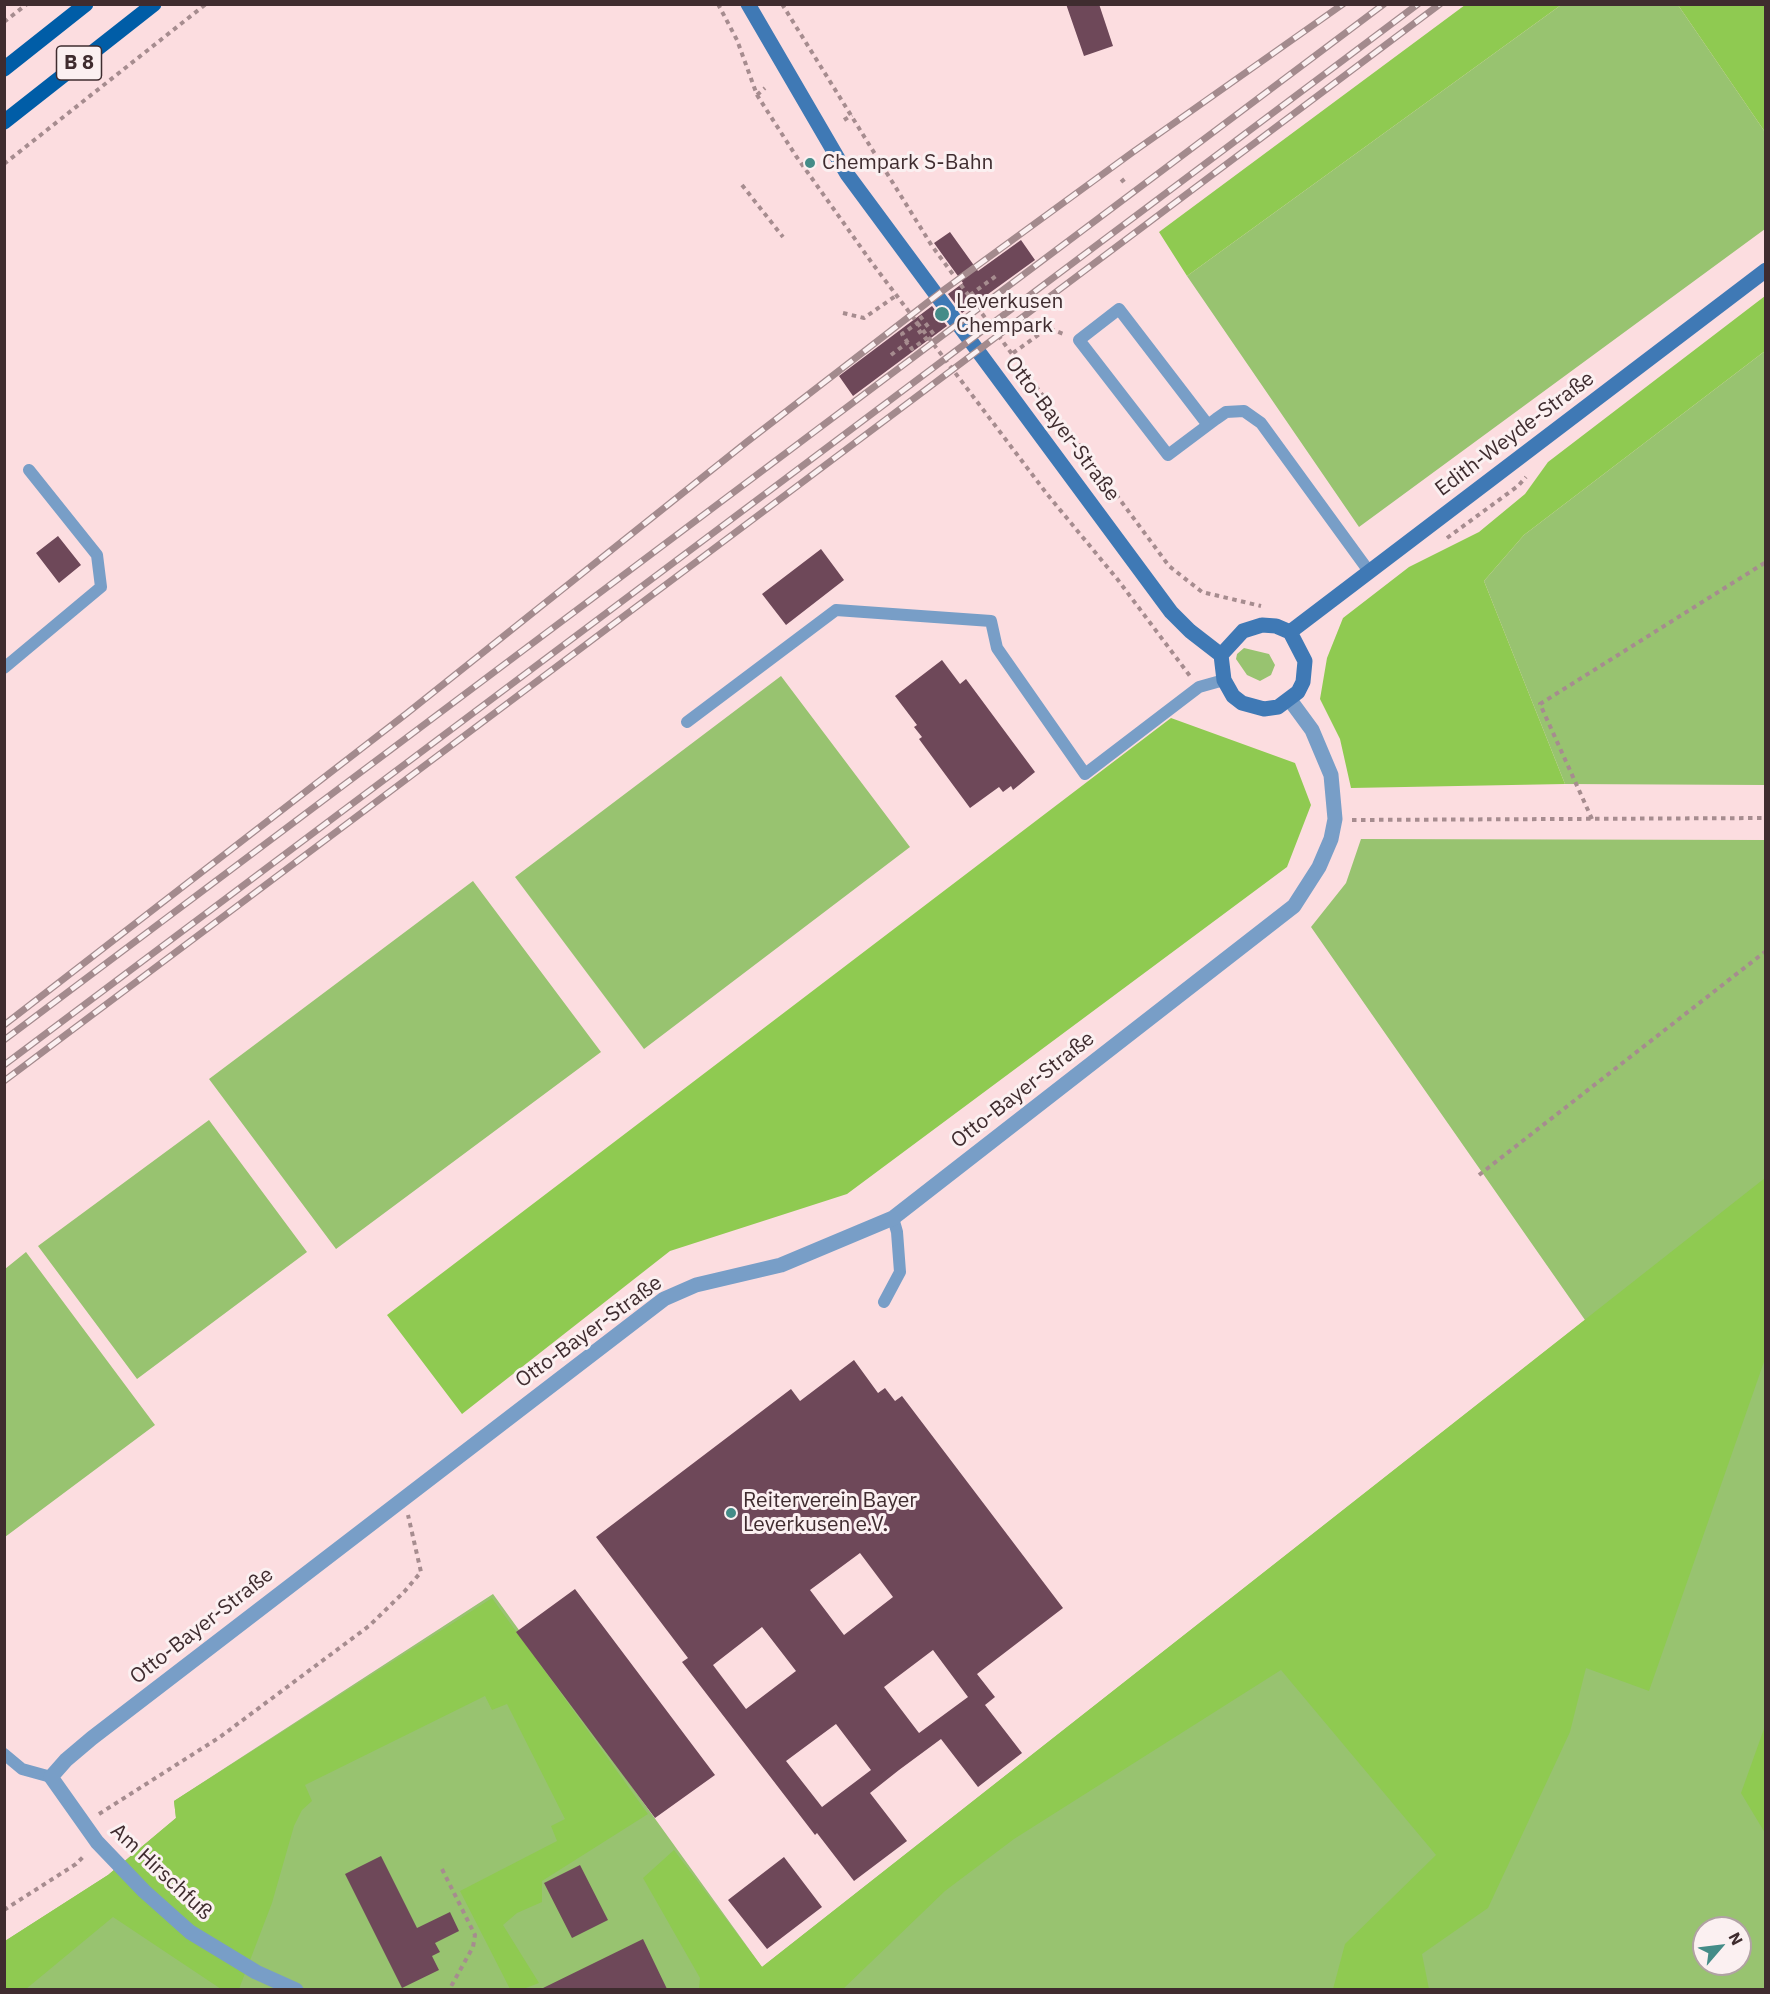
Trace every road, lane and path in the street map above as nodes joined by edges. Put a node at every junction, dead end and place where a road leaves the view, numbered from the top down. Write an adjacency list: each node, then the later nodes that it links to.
1 (27, 4): 8 (path)
2 (86, 4): 11 (main road, B 8)
3 (154, 4): 16 (main road, B 8)
4 (206, 4): 17 (path)
5 (718, 4): 13 (path)
6 (748, 4): 44 (street, Otto-Bayer-Straße)
7 (782, 4): 9 (path)
8 (4, 22)
9 (806, 42): 10 (path); 14 (path)
10 (800, 45)
11 (4, 69)
12 (765, 88): 13 (path)
13 (758, 95): 22 (path)
14 (852, 115): 15 (path); 27 (path)
15 (844, 120)
16 (4, 122)
17 (4, 164)
18 (1127, 177): 20 (path)
19 (822, 181): 22 (path)
20 (1121, 182)
21 (742, 185): 23 (path)
22 (816, 185): 26 (path)
23 (783, 237)
24 (1766, 270): 41 (street, Edith-Weyde-Straße)
25 (996, 276): 27 (path)
26 (897, 295): 28 (path); 30 (path)
27 (970, 295): 36 (path)
28 (843, 314)
29 (920, 316): 31 (path)
30 (919, 322): 31 (path); 35 (path)
31 (926, 328): 32 (path); 33 (path)
32 (929, 336): 35 (path); 47 (path)
33 (935, 336)
34 (1080, 340): 36 (path); 38 (lane); 38 (lane)
35 (908, 342): 37 (path)
36 (1014, 353): 42 (path)
37 (891, 355)
38 (1208, 425): 41 (lane)
39 (29, 470): 45 (lane)
40 (1766, 562): 51 (path)
41 (1368, 570): 43 (street, Edith-Weyde-Straße)
42 (1268, 608)
43 (1290, 632): 44 (street); 48 (street)
44 (1221, 655): 46 (street)
45 (4, 668)
46 (1224, 680): 47 (lane); 48 (street)
47 (1199, 687): 49 (lane)
48 (1290, 700): 55 (street, Otto-Bayer-Straße)
49 (687, 722)
50 (1766, 818): 51 (path)
51 (1592, 819): 52 (path)
52 (1345, 820)
53 (1766, 951): 54 (path)
54 (1479, 1174)
55 (893, 1218): 56 (lane); 59 (street, Otto-Bayer-Straße)
56 (884, 1302)
57 (398, 1517): 60 (path)
58 (4, 1755): 59 (lane)
59 (51, 1777): 60 (street, Am Hirschfuß)
60 (82, 1823): 61 (street, Am Hirschfuß)
61 (97, 1842): 63 (path); 64 (street, Am Hirschfuß)
62 (442, 1869): 65 (path)
63 (4, 1910)
64 (296, 1989)
65 (449, 1989)

